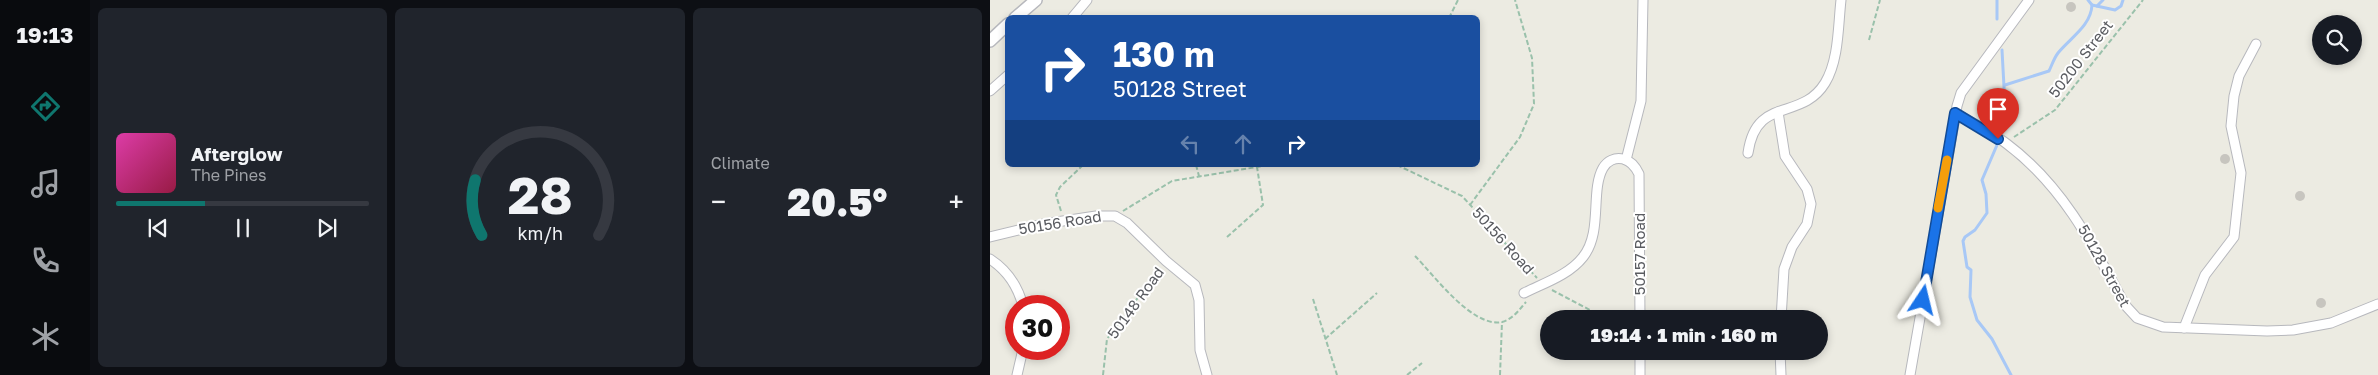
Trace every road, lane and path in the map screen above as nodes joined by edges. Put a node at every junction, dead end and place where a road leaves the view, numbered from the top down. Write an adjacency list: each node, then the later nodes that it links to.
1 (1036, 0): 10 (street)
2 (1087, 0): 11 (street)
3 (1458, 0): 12 (path)
4 (1515, 0): 29 (path)
5 (1643, 0): 23 (street)
6 (1841, 0): 19 (street)
7 (1880, 0): 15 (path)
8 (2028, 0): 20 (street)
9 (2143, 0): 21 (path, 50200 Street)
10 (1018, 15)
11 (1074, 15)
12 (1450, 15)
13 (1005, 27): 14 (street)
14 (990, 40)
15 (1868, 40)
16 (2256, 44): 47 (street)
17 (1005, 78): 18 (street)
18 (990, 91)
19 (1778, 112): 22 (street); 45 (street)
20 (1955, 113): 21 (street, 50128 Street); 61 (street)
21 (2006, 143): 47 (street, 50128 Street)
22 (1748, 153)
23 (1626, 160): 37 (street); 44 (street, 50157 Road)
24 (1081, 167): 31 (path)
25 (1197, 167): 28 (path)
26 (1257, 167): 28 (path, 50156 Road); 33 (path)
27 (1401, 167): 29 (path, 50156 Road)
28 (1199, 176): 30 (path, 50156 Road)
29 (1470, 205): 37 (path, 50156 Road)
30 (1115, 216): 31 (street, 50156 Road); 36 (street, 50148 Road)
31 (1063, 221): 32 (street, 50156 Road)
32 (990, 237)
33 (1227, 237)
34 (1415, 256): 46 (path)
35 (990, 259): 39 (street)
36 (1166, 261): 54 (path, 50148 Road); 55 (street, 50148 Road)
37 (1542, 284): 40 (street); 43 (path, 50156 Road)
38 (1377, 293): 48 (path)
39 (1019, 295)
40 (1527, 295): 46 (path)
41 (1313, 299): 48 (path)
42 (2378, 304): 47 (street, 50128 Street)
43 (1590, 310)
44 (1640, 310)
45 (1782, 310)
46 (1502, 322): 58 (path)
47 (2184, 328)
48 (1326, 339): 56 (path)
49 (1020, 360): 53 (street)
50 (1640, 360): 59 (street)
51 (1780, 360): 60 (street)
52 (1422, 363): 57 (path)
53 (1016, 375)
54 (1103, 375)
55 (1207, 375)
56 (1337, 375)
57 (1407, 375)
58 (1500, 375)
59 (1640, 375)
60 (1781, 375)
61 (1910, 375)

